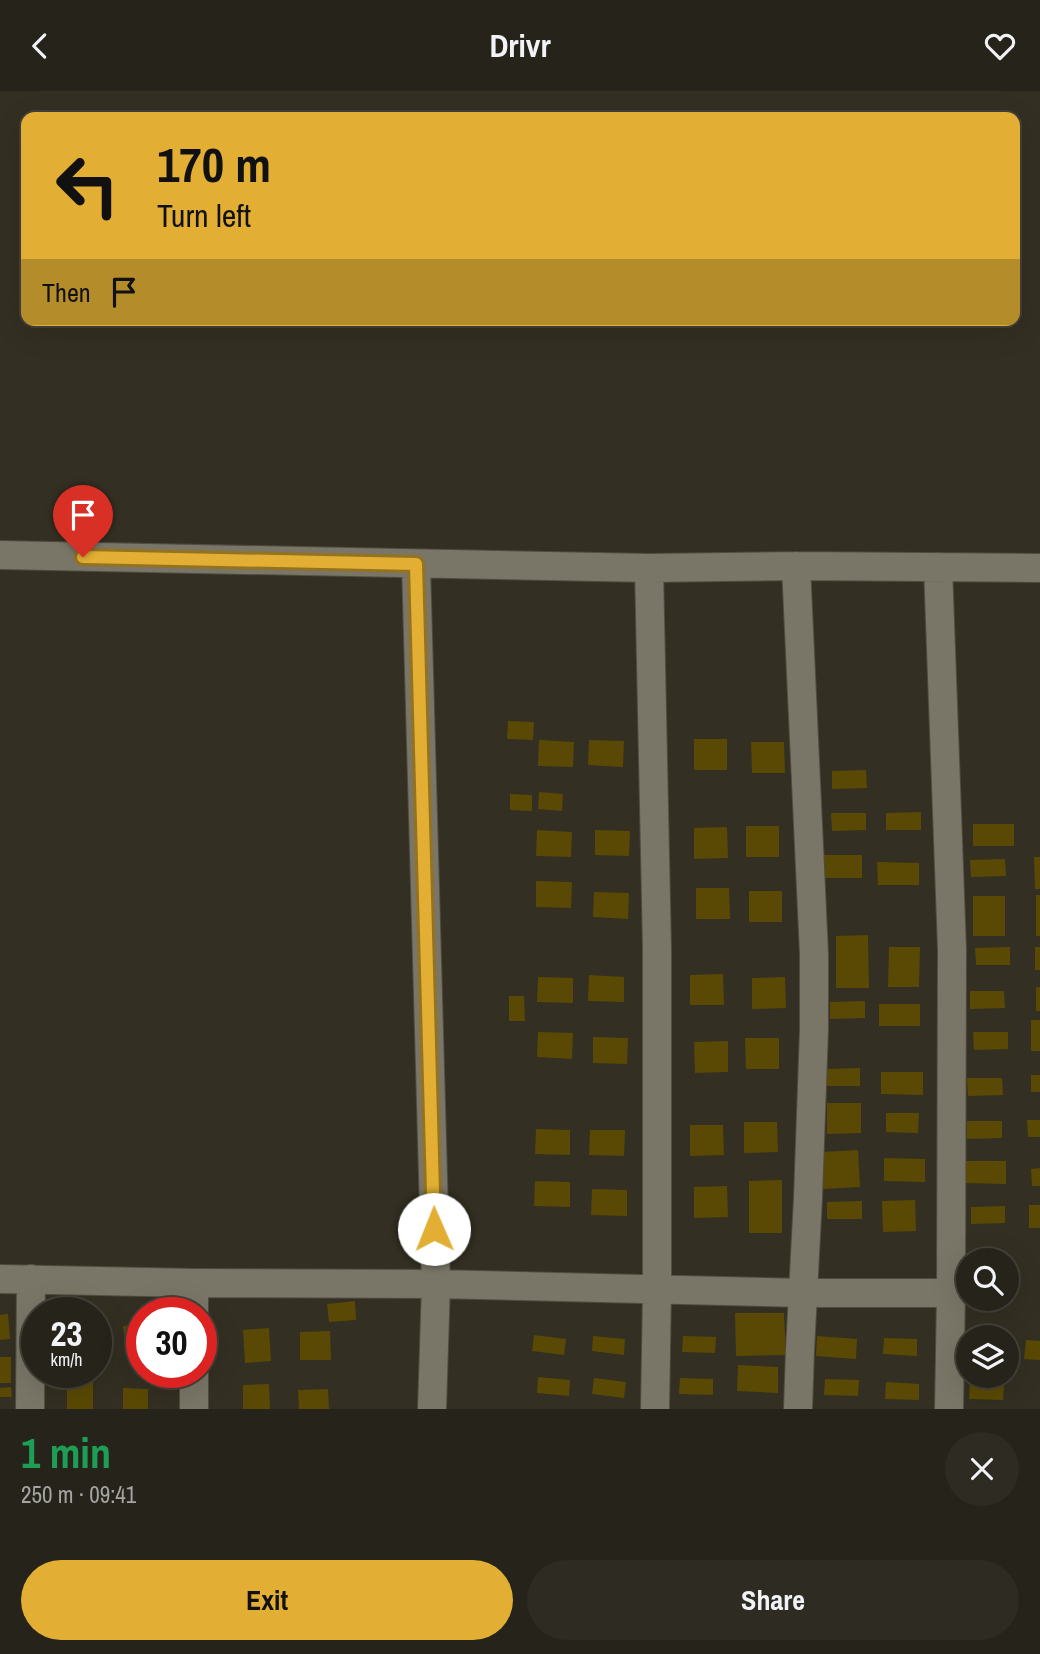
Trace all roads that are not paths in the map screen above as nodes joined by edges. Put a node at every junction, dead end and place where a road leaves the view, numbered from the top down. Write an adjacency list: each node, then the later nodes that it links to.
1 (0, 555): 2 (street)
2 (416, 564): 4 (street); 10 (street)
3 (796, 566): 4 (street); 5 (street); 12 (street)
4 (649, 568): 11 (street)
5 (938, 568): 6 (street); 13 (street)
6 (1040, 569)
7 (0, 1279): 8 (street)
8 (31, 1279): 9 (street); 16 (street)
9 (194, 1283): 10 (street); 14 (street)
10 (436, 1285): 11 (street); 18 (street)
11 (657, 1291): 12 (street); 19 (street)
12 (803, 1293): 13 (street); 20 (street)
13 (951, 1293): 21 (street)
14 (194, 1297)
15 (194, 1388): 17 (street)
16 (30, 1409)
17 (194, 1409)
18 (432, 1409)
19 (654, 1409)
20 (798, 1409)
21 (949, 1409)

